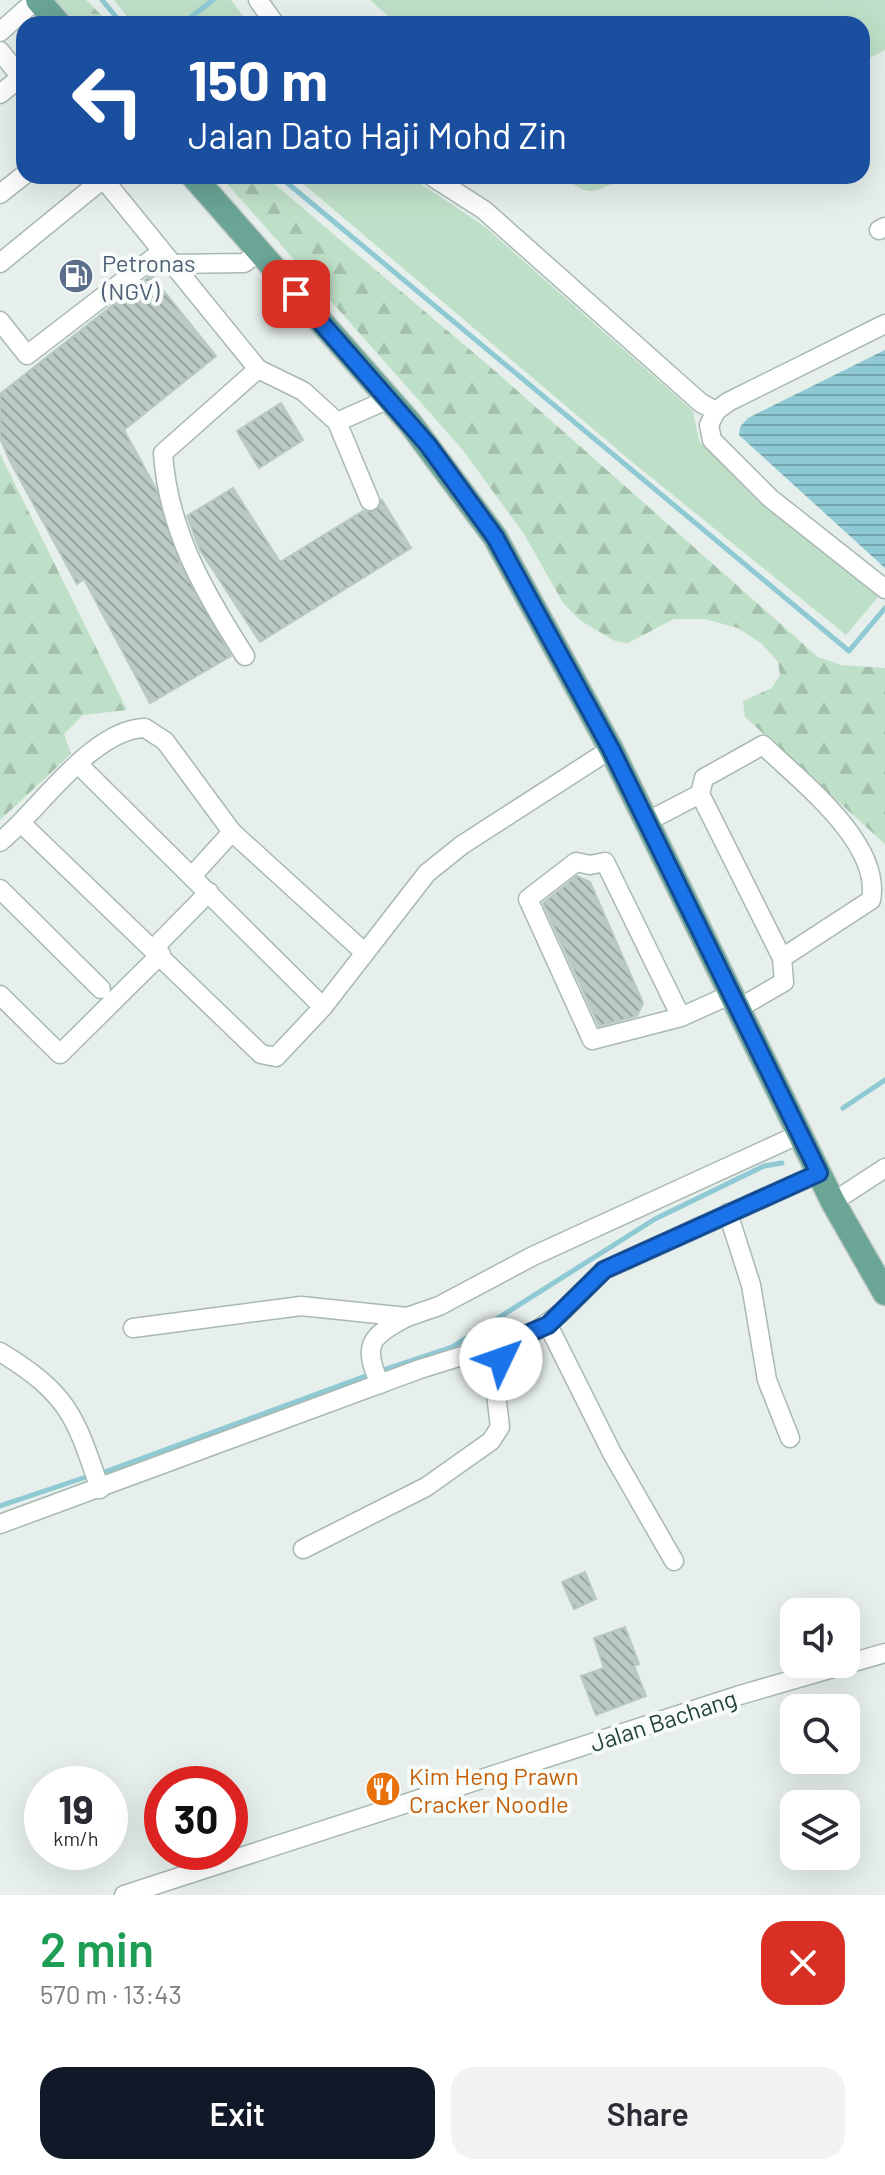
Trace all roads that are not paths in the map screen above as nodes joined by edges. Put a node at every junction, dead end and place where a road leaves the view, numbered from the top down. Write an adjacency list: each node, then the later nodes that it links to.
1 (37, 0): 2 (street); 3 (main road)
2 (18, 16)
3 (52, 16)
4 (16, 18): 5 (street)
5 (0, 32)
6 (0, 51): 7 (street)
7 (16, 71)
8 (16, 181): 13 (street)
9 (95, 184): 16 (street)
10 (107, 184): 15 (street)
11 (200, 184): 14 (main road)
12 (443, 184): 21 (street)
13 (0, 194)
14 (259, 252): 15 (street); 20 (main road)
15 (166, 258): 17 (street); 19 (street)
16 (0, 263)
17 (0, 321)
18 (885, 324): 21 (street)
19 (258, 369): 22 (street); 25 (street)
20 (389, 399): 22 (street); 26 (main road)
21 (716, 411): 24 (street)
22 (337, 422): 23 (street)
23 (370, 501)
24 (885, 589)
25 (245, 656)
26 (611, 749): 29 (main road); 37 (street)
27 (78, 764): 30 (street); 31 (street); 33 (street)
28 (700, 794): 29 (street); 38 (street); 38 (street)
29 (648, 821): 41 (main road)
30 (22, 824): 32 (street); 36 (street)
31 (232, 832): 33 (street); 37 (street)
32 (0, 842)
33 (192, 876): 35 (street)
34 (0, 889): 39 (street)
35 (209, 892): 36 (street); 42 (street)
36 (158, 951): 40 (street); 42 (street)
37 (364, 952): 42 (street)
38 (782, 958): 41 (street)
39 (101, 989)
40 (0, 995)
41 (736, 1001): 43 (street); 44 (main road)
42 (323, 1007)
43 (681, 1017): 43 (street)
44 (800, 1134): 46 (main road); 50 (street)
45 (885, 1168): 47 (street)
46 (819, 1173): 47 (main road); 48 (street)
47 (833, 1202): 49 (main road)
48 (728, 1213): 51 (street); 56 (street)
49 (885, 1293)
50 (407, 1317): 52 (street); 55 (street)
51 (548, 1325): 53 (street); 60 (street)
52 (133, 1328)
53 (506, 1343): 55 (street); 59 (street)
54 (0, 1352): 57 (street)
55 (376, 1375): 57 (street)
56 (790, 1438)
57 (100, 1489): 58 (street)
58 (0, 1524)
59 (303, 1549)
60 (674, 1561)
61 (885, 1653): 62 (street, Jalan Bachang)
62 (124, 1895)

